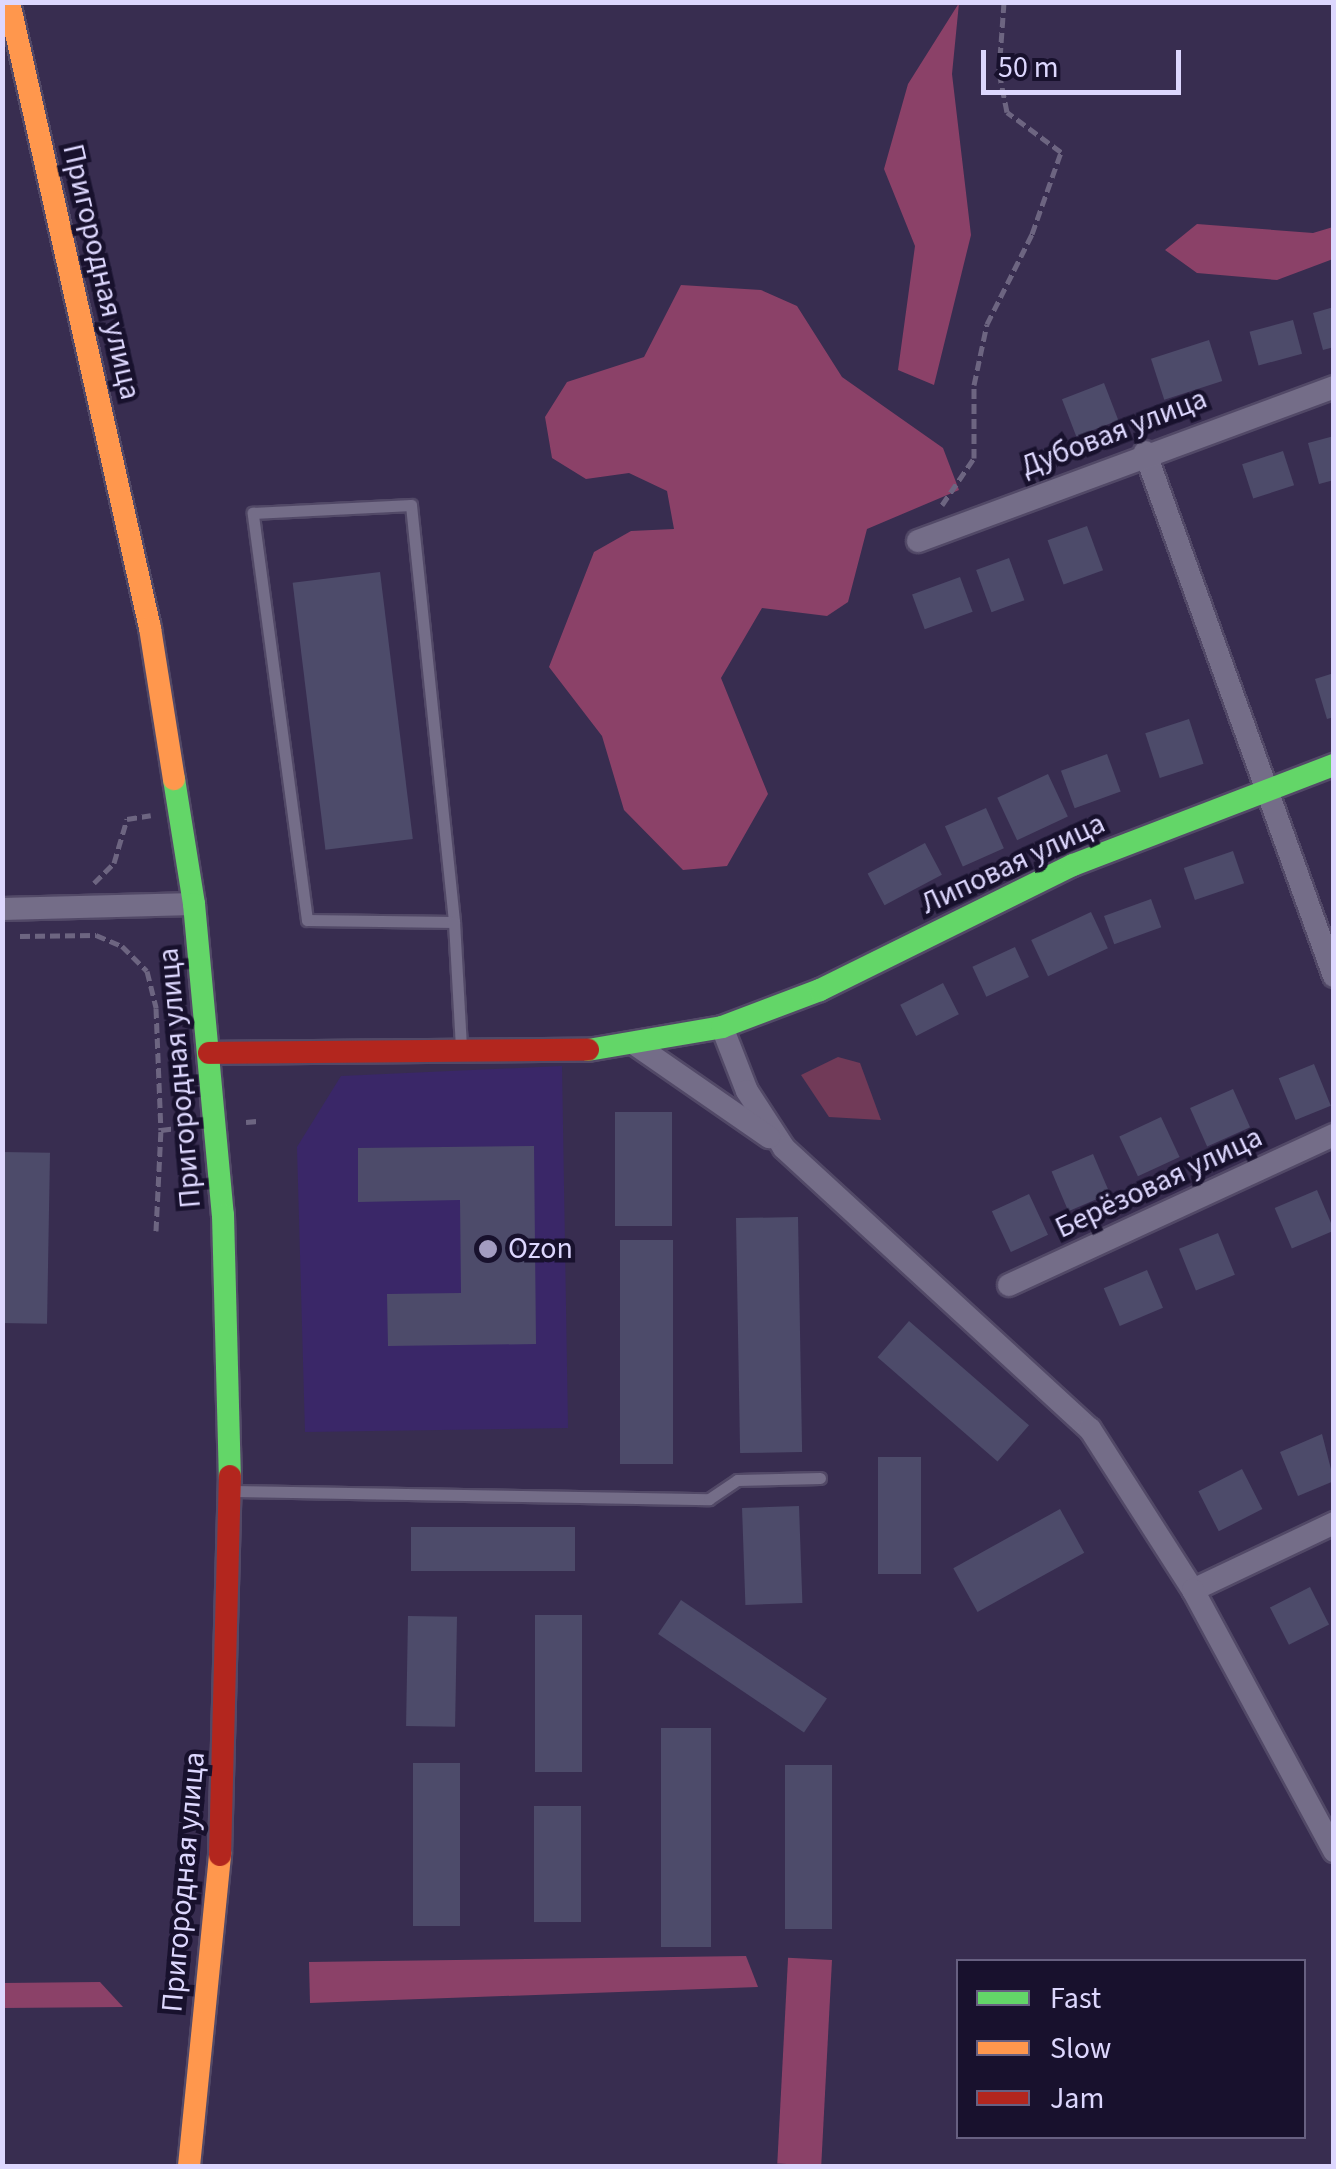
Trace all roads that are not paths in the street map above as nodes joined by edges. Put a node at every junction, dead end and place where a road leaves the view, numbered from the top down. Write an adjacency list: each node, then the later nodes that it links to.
1 (9, 2): 7 (main road, Пригородная улица)
2 (1334, 386): 3 (street, Дубовая улица)
3 (1145, 452): 4 (street, Дубовая улица); 6 (street)
4 (918, 541)
5 (1334, 766): 6 (main road, Липовая улица)
6 (1265, 786): 10 (street); 11 (main road, Липовая улица)
7 (194, 904): 8 (street); 14 (main road, Пригородная улица)
8 (2, 909)
9 (454, 922): 9 (lane); 13 (lane)
10 (1334, 976)
11 (722, 1027): 12 (main road, Липовая улица); 16 (street)
12 (636, 1045): 13 (main road, Липовая улица); 16 (street)
13 (462, 1050): 14 (main road, Липовая улица)
14 (209, 1053): 19 (main road, Пригородная улица)
15 (1334, 1134): 17 (street, Берёзовая улица)
16 (784, 1148): 21 (street)
17 (1010, 1286)
18 (820, 1478): 19 (lane)
19 (230, 1490): 23 (main road, Пригородная улица)
20 (1334, 1523): 21 (street)
21 (1193, 1590): 22 (street)
22 (1334, 1851)
23 (189, 2166)

